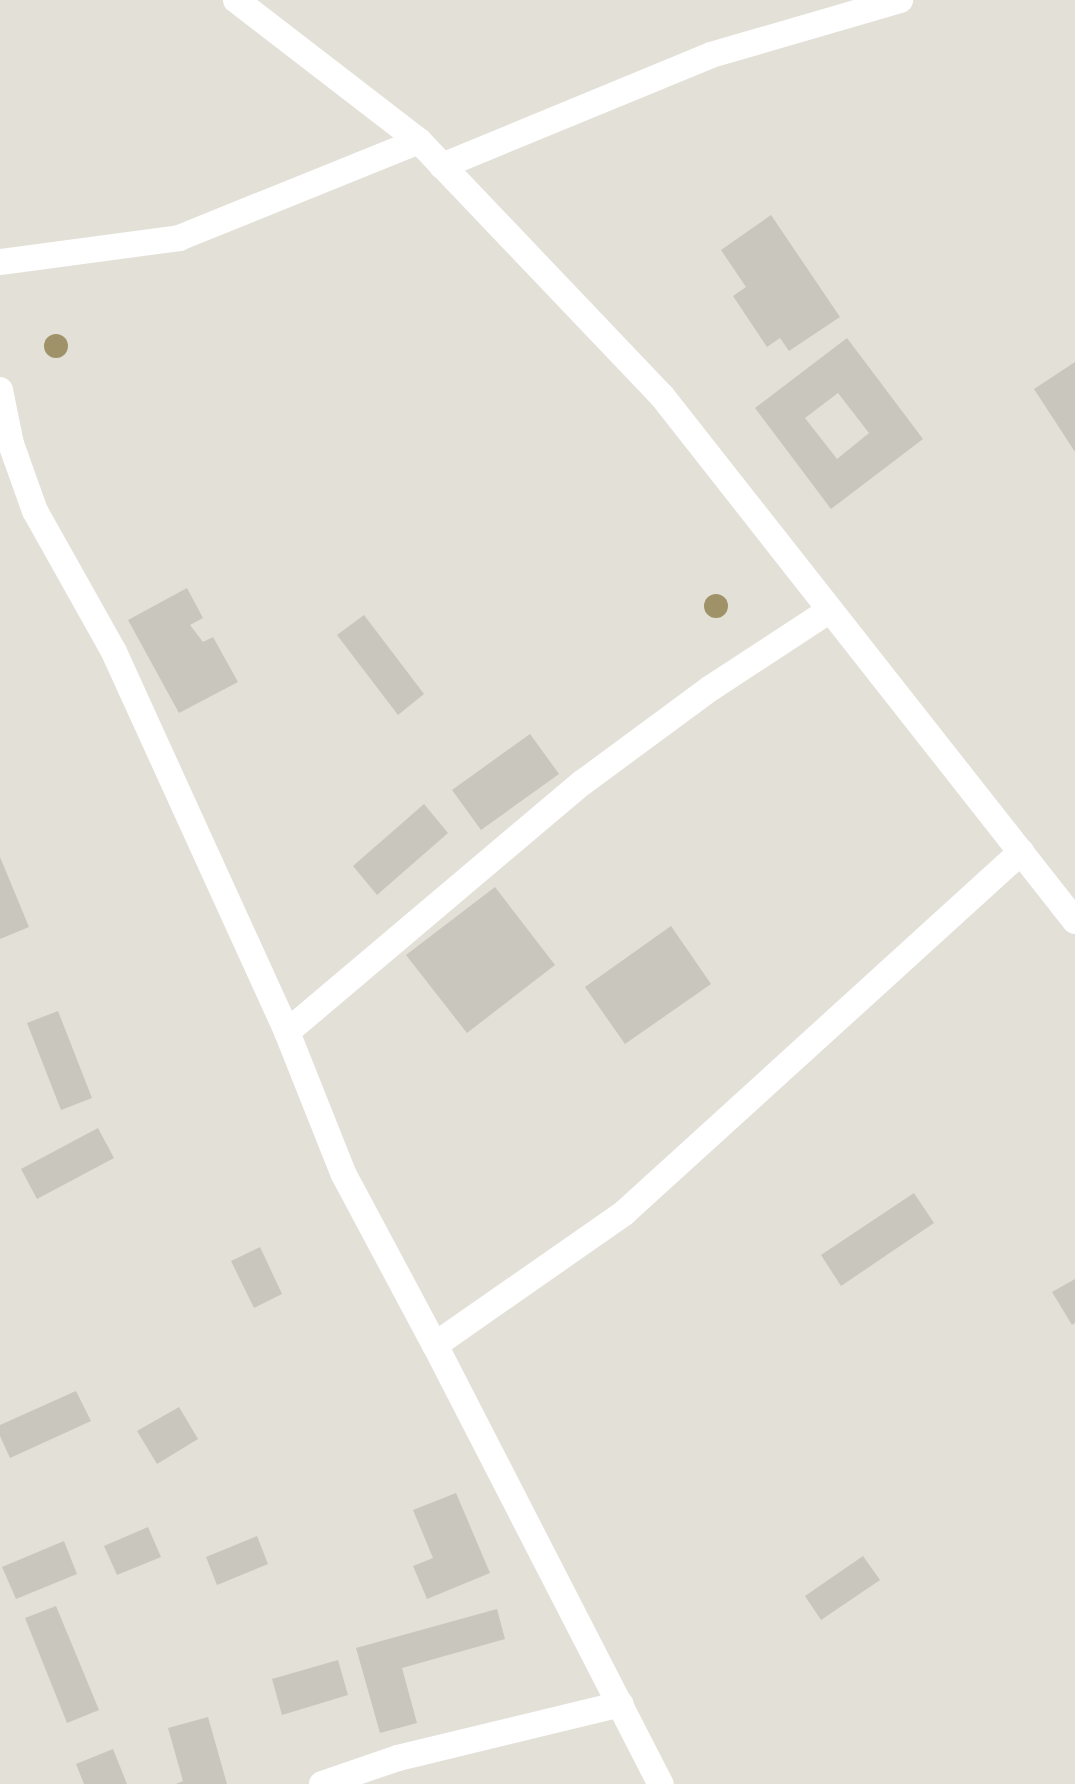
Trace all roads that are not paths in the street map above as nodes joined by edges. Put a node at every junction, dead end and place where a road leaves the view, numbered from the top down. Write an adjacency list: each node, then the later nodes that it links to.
1 (900, 0): 4 (street)
2 (241, 2): 3 (street)
3 (419, 141): 4 (street); 5 (street)
4 (442, 166): 7 (street)
5 (0, 262)
6 (0, 390): 10 (street)
7 (830, 610): 8 (street); 10 (street)
8 (1021, 852): 9 (street); 11 (street)
9 (1075, 921)
10 (287, 1032): 11 (street)
11 (435, 1345): 12 (street)
12 (621, 1704): 13 (street); 14 (street)
13 (322, 1784)
14 (661, 1784)

